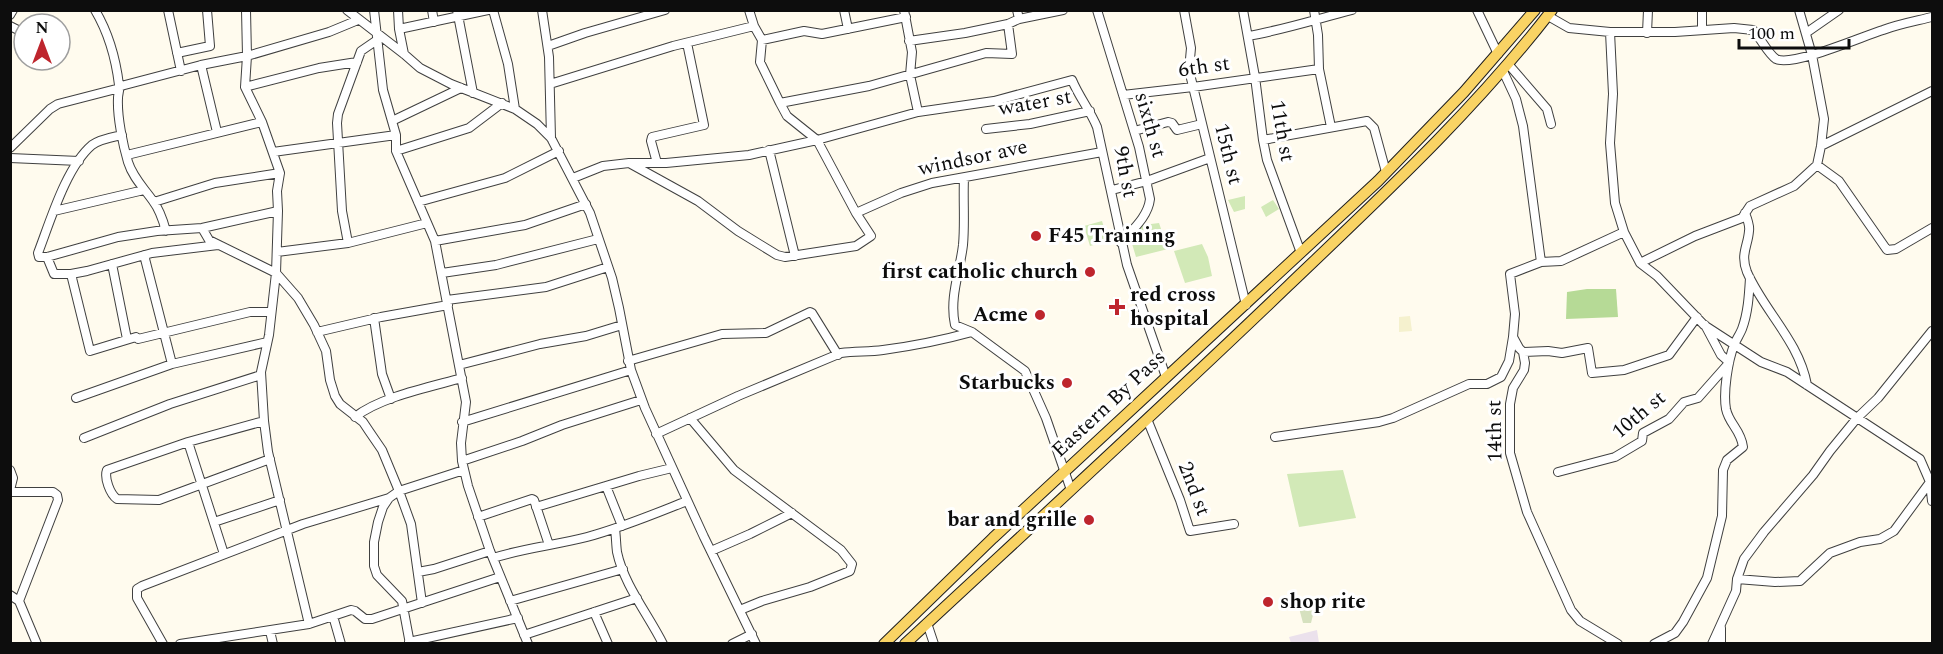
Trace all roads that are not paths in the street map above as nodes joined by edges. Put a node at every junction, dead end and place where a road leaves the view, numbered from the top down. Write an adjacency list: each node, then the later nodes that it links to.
1 (13, 10): 30 (street)
2 (95, 10): 65 (street)
3 (168, 10): 50 (street)
4 (207, 10): 50 (street)
5 (246, 10): 54 (street)
6 (347, 10): 34 (street)
7 (374, 10): 45 (street)
8 (398, 10): 38 (street)
9 (432, 10): 35 (street)
10 (488, 10): 28 (street)
11 (493, 10): 72 (street)
12 (543, 10): 49 (street)
13 (665, 10): 49 (street)
14 (749, 10): 37 (street)
15 (844, 10): 39 (street)
16 (1096, 10): 69 (street, sixth st)
17 (1184, 10): 64 (street, 15th st)
18 (1243, 10): 44 (street, 11th st)
19 (1352, 10): 32 (street)
20 (1477, 10): 52 (street)
21 (1535, 10): 52 (main road, Eastern By Pass)
22 (1648, 10): 42 (street)
23 (1702, 10): 40 (street)
24 (1799, 10): 43 (street)
25 (1839, 10): 43 (street)
26 (1057, 11): 31 (street)
27 (1550, 13): 41 (street); 57 (main road, Eastern By Pass)
28 (458, 14): 35 (street); 68 (street)
29 (905, 14): 39 (street); 47 (street)
30 (10, 15)
31 (1018, 15): 36 (street)
32 (1314, 15): 44 (street); 58 (street)
33 (1932, 17): 53 (street)
34 (358, 20): 45 (street); 54 (street)
35 (434, 22): 38 (street)
36 (1008, 24): 47 (street); 60 (street)
37 (754, 26): 46 (street); 48 (street)
38 (399, 29): 51 (street)
39 (848, 29): 46 (street)
40 (1702, 30): 42 (street); 53 (street)
41 (1610, 33): 42 (street); 121 (street)
42 (1647, 33)
43 (1806, 33): 53 (street)
44 (1248, 36): 61 (street, 11th st)
45 (377, 37): 51 (street); 55 (street); 75 (street)
46 (762, 40): 71 (street)
47 (909, 41): 60 (street)
48 (687, 43): 62 (street); 101 (street)
49 (548, 46): 62 (street)
50 (177, 53): 59 (street)
51 (404, 54): 66 (street)
52 (1498, 54): 103 (main road, Eastern By Pass)
53 (1812, 55): 89 (street)
54 (247, 56): 56 (street); 63 (street)
55 (357, 62): 63 (street); 88 (street)
56 (201, 65): 59 (street); 82 (street)
57 (1506, 68): 78 (street); 132 (street); 172 (main road, Eastern By Pass)
58 (1319, 69): 61 (street, 6th st); 79 (street)
59 (181, 71): 65 (street)
60 (910, 75): 71 (street); 74 (street)
61 (1255, 77): 64 (street, 6th st); 87 (street, 11th st)
62 (550, 84): 85 (street)
63 (245, 87): 76 (street)
64 (1193, 87): 69 (street, 6th st); 77 (street, 15th st)
65 (120, 88): 83 (street); 90 (street)
66 (461, 88): 68 (street); 75 (street)
67 (1932, 91): 89 (street)
68 (473, 93): 70 (street)
69 (1123, 95): 81 (street, sixth st)
70 (501, 103): 72 (street); 92 (street)
71 (780, 103): 86 (street)
72 (515, 109): 85 (street)
73 (1090, 111): 74 (street, 9th st); 80 (street, water st); 94 (street, 9th st)
74 (918, 112): 86 (street)
75 (392, 120): 84 (street)
76 (262, 122): 82 (street); 95 (street)
77 (1202, 124): 81 (street); 98 (street, 15th st)
78 (1551, 124)
79 (1331, 127): 87 (street); 103 (street)
80 (986, 129)
81 (1134, 131): 107 (street, sixth st)
82 (217, 132): 96 (street)
83 (122, 135): 96 (street); 99 (street)
84 (396, 135): 88 (street); 92 (street)
85 (551, 138): 93 (street)
86 (817, 140): 91 (street); 115 (street)
87 (1263, 140): 128 (street, 11th st)
88 (337, 142): 95 (street); 124 (street)
89 (1821, 146): 102 (street)
90 (10, 148)
91 (769, 150): 101 (street); 130 (street)
92 (396, 151): 111 (street)
93 (559, 151): 105 (street); 111 (street)
94 (1102, 152): 106 (street, windsor ave); 109 (street, 9th st)
95 (273, 153): 104 (street)
96 (127, 154): 108 (street)
97 (10, 158): 99 (street)
98 (1210, 158): 107 (street); 141 (street, 15th st)
99 (79, 161): 113 (street)
100 (629, 163): 101 (street); 105 (street); 130 (street)
101 (657, 163)
102 (1817, 165): 116 (street); 119 (street)
103 (1386, 172): 128 (main road, Eastern By Pass)
104 (280, 173): 110 (street); 114 (street)
105 (573, 178): 112 (street)
106 (964, 178): 115 (street, windsor ave); 149 (street)
107 (1147, 182): 109 (street); 125 (street, sixth st)
108 (144, 190): 110 (street); 113 (street)
109 (1112, 190): 125 (street, 9th st)
110 (154, 202): 120 (street)
111 (418, 202): 117 (street)
112 (586, 204): 122 (street); 123 (street)
113 (54, 211): 131 (street)
114 (278, 211): 118 (street); 127 (street)
115 (856, 213): 130 (street)
116 (1745, 213): 133 (street); 139 (street)
117 (428, 224): 123 (street); 124 (street)
118 (202, 228): 120 (street); 126 (street)
119 (1932, 228)
120 (166, 231): 131 (street)
121 (1624, 232): 132 (street); 133 (street)
122 (598, 239): 135 (street); 137 (street)
123 (435, 242): 137 (street)
124 (348, 243): 127 (street)
125 (1121, 243): 163 (street, 9th st)
126 (218, 245): 129 (street); 136 (street)
127 (277, 252): 136 (street)
128 (1301, 253): 141 (main road, Eastern By Pass)
129 (144, 255): 134 (street); 150 (street)
130 (795, 256)
131 (47, 257): 138 (street)
132 (1541, 262): 151 (street)
133 (1640, 262): 143 (street)
134 (112, 264): 138 (street); 152 (street)
135 (608, 267): 140 (street); 145 (street)
136 (276, 273): 142 (street); 148 (street)
137 (442, 273): 140 (street)
138 (71, 274): 152 (street)
139 (1750, 278): 154 (street); 165 (street)
140 (447, 302): 144 (street); 160 (street)
141 (1246, 305): 163 (main road, Eastern By Pass)
142 (271, 312): 150 (street); 153 (street)
143 (1697, 317): 146 (street); 155 (street)
144 (374, 318): 148 (street); 167 (street)
145 (622, 325): 157 (street); 160 (street)
146 (1704, 325): 154 (street); 158 (street)
147 (1932, 331): 171 (street)
148 (317, 332): 169 (street)
149 (972, 332): 156 (street); 183 (street)
150 (164, 334): 152 (street); 159 (street)
151 (1513, 337): 155 (street); 176 (street)
152 (127, 339)
153 (267, 342): 159 (street); 162 (street)
154 (1734, 345): 158 (street); 165 (street)
155 (1523, 352): 241 (street, 14th st)
156 (838, 355): 157 (street); 170 (street)
157 (628, 361): 161 (street)
158 (1729, 362): 184 (street, 10th st); 242 (street)
159 (172, 364): 166 (street)
160 (459, 365): 164 (street)
161 (631, 370): 168 (street); 174 (street)
162 (261, 375): 173 (street); 177 (street)
163 (1166, 377): 183 (main road, Eastern By Pass)
164 (462, 378): 167 (street); 174 (street)
165 (1807, 385): 171 (street)
166 (76, 398)
167 (391, 399): 169 (street)
168 (641, 400): 175 (street); 180 (street)
169 (355, 417): 190 (street)
170 (690, 418): 175 (street); 196 (street)
171 (1857, 418): 185 (street); 209 (street)
172 (1148, 419): 188 (main road, Eastern By Pass); 199 (street, 2nd st)
173 (264, 421): 178 (street); 179 (street)
174 (462, 422): 180 (street)
175 (656, 434): 181 (street)
176 (1275, 437)
177 (84, 438)
178 (188, 441): 186 (street); 186 (street)
179 (270, 459): 186 (street); 192 (street)
180 (463, 466): 190 (street); 197 (street)
181 (672, 468): 187 (street); 193 (street)
182 (10, 470): 189 (street)
183 (1065, 472): 188 (street); 238 (main road, Eastern By Pass)
184 (1558, 472)
185 (1930, 482): 194 (street); 209 (street)
186 (202, 483): 198 (street)
187 (606, 486): 195 (street); 200 (street)
188 (1071, 490): 220 (main road, Eastern By Pass)
189 (10, 491): 213 (street)
190 (399, 491): 191 (street); 207 (street)
191 (389, 498): 201 (street); 215 (street)
192 (280, 500): 198 (street); 201 (street)
193 (687, 501): 200 (street); 203 (street)
194 (1932, 501)
195 (536, 507): 197 (street); 202 (street)
196 (792, 513): 203 (street); 216 (street)
197 (478, 517): 205 (street)
198 (214, 522): 204 (street)
199 (1234, 524)
200 (619, 527): 202 (street); 206 (street)
201 (287, 530): 204 (street); 221 (street)
202 (549, 545): 205 (street)
203 (711, 551): 216 (street)
204 (224, 555): 229 (street)
205 (492, 555): 207 (street); 208 (street)
206 (623, 569): 211 (street); 212 (street)
207 (418, 572): 214 (street)
208 (500, 577): 212 (street); 214 (street)
209 (1737, 579): 222 (street)
210 (10, 595): 213 (street)
211 (637, 598): 217 (street); 235 (street)
212 (510, 601): 219 (street)
213 (19, 602): 228 (street)
214 (422, 603): 215 (street)
215 (405, 609): 218 (street); 227 (street)
216 (740, 610): 225 (street)
217 (594, 612): 224 (street); 234 (street)
218 (333, 616): 221 (street); 232 (street)
219 (518, 618): 224 (street); 227 (street)
220 (927, 623): 239 (main road, Eastern By Pass); 240 (street)
221 (309, 624): 223 (street)
222 (1720, 625): 243 (street); 244 (street)
223 (270, 631): 226 (street); 231 (street)
224 (524, 634): 233 (street)
225 (752, 634): 236 (street); 237 (street)
226 (219, 641): 230 (street)
227 (410, 643)
228 (37, 644)
229 (162, 644)
230 (180, 644)
231 (273, 644)
232 (341, 644)
233 (528, 644)
234 (608, 644)
235 (663, 644)
236 (732, 644)
237 (756, 644)
238 (884, 644)
239 (905, 644)
240 (934, 644)
241 (1618, 644)
242 (1654, 644)
243 (1712, 644)
244 (1721, 644)

